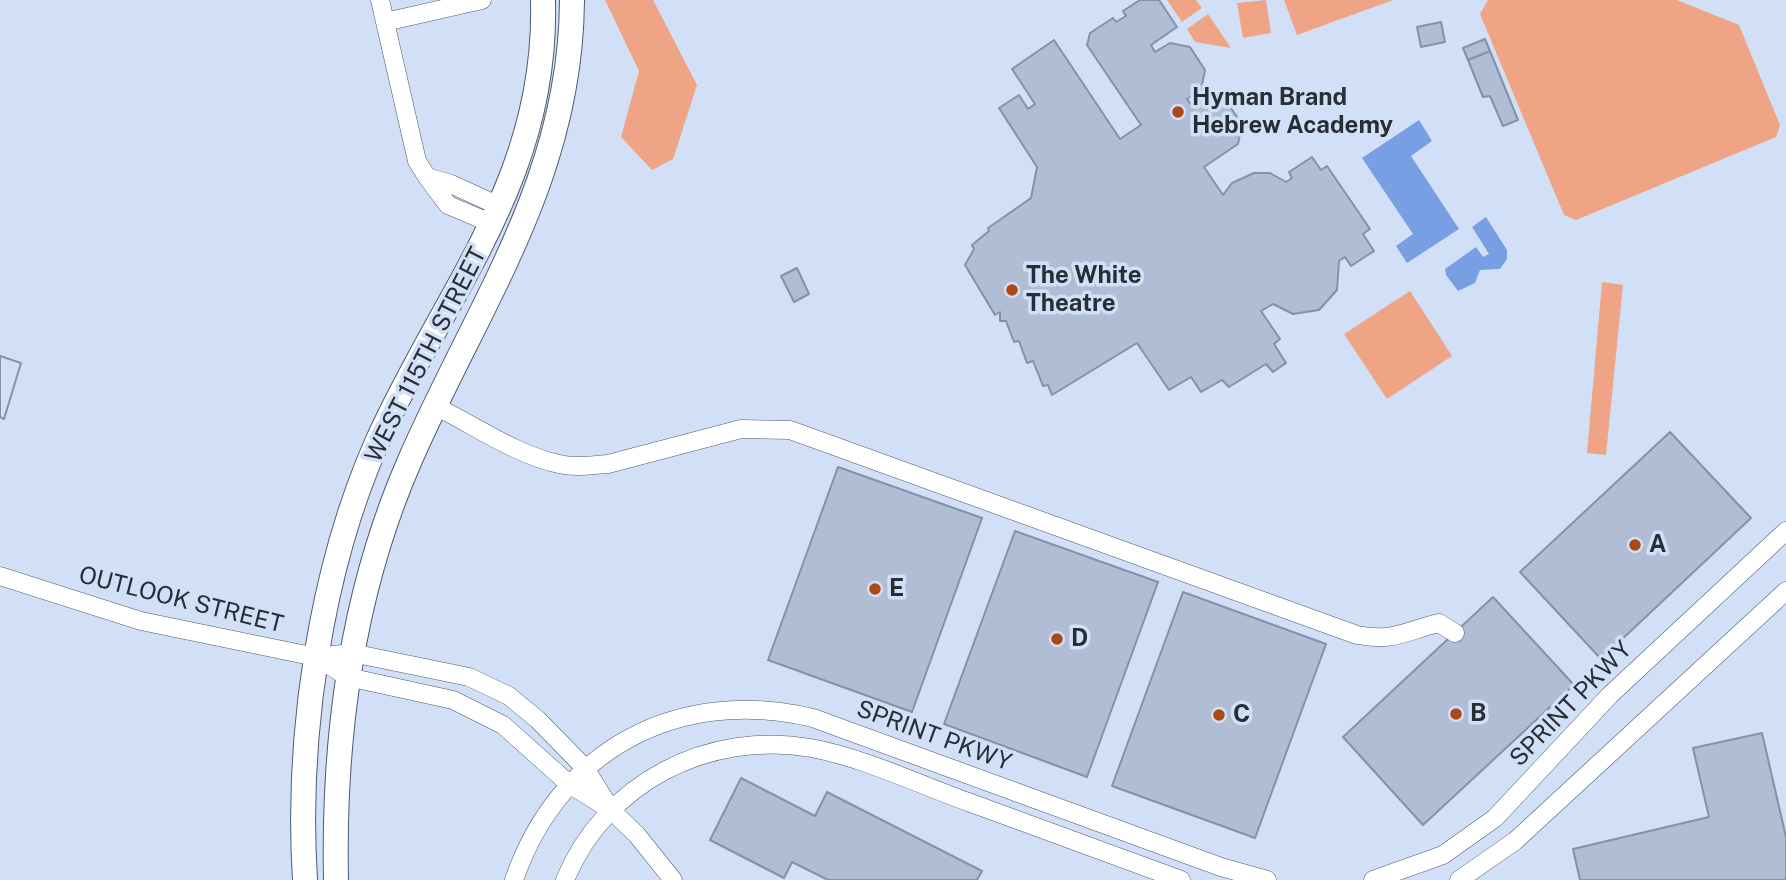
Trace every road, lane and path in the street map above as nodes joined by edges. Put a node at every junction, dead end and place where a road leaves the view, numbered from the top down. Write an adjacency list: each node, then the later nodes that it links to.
1 (380, 0): 5 (street)
2 (482, 0): 5 (street)
3 (543, 0): 6 (street, WEST 115TH STREET)
4 (572, 0): 7 (street, WEST 115TH STREET)
5 (385, 23): 6 (street)
6 (497, 215): 13 (street, WEST 115TH STREET)
7 (435, 406): 11 (street); 12 (street, WEST 115TH STREET)
8 (1786, 531): 25 (street, SPRINT PKWY)
9 (0, 576): 13 (street, OUTLOOK STREET)
10 (1786, 592): 26 (street)
11 (1455, 633)
12 (352, 653): 13 (street, OUTLOOK STREET); 14 (street, WEST 115TH STREET); 15 (street)
13 (316, 657): 14 (street); 18 (street, WEST 115TH STREET)
14 (348, 677): 16 (street); 19 (street, WEST 115TH STREET)
15 (585, 768): 16 (street, SPRINT PKWY); 17 (street); 24 (street, SPRINT PKWY)
16 (569, 784): 17 (street); 20 (street, SPRINT PKWY)
17 (611, 810): 21 (street, SPRINT PKWY); 22 (street); 23 (street, SPRINT PKWY)
18 (305, 880)
19 (336, 880)
20 (514, 880)
21 (565, 880)
22 (673, 880)
23 (1181, 880)
24 (1267, 880)
25 (1373, 880)
26 (1459, 880)

